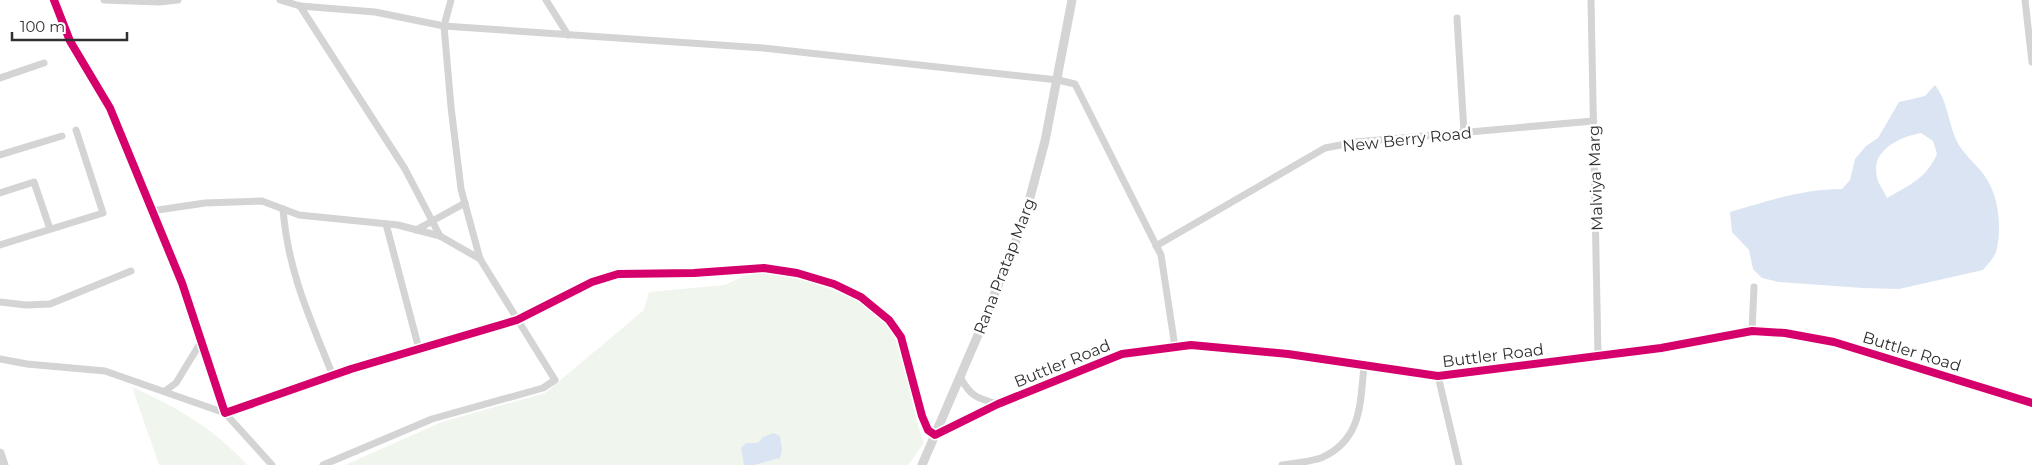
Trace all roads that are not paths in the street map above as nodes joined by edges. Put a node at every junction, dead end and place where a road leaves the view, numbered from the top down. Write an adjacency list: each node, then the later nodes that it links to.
1 (54, 0): 26 (street)
2 (104, 0): 3 (street)
3 (178, 0)
4 (280, 0): 10 (street)
5 (451, 0): 12 (street)
6 (546, 0): 13 (street)
7 (1072, 0): 17 (street, Rana Pratap Marg)
8 (1591, 0): 18 (street, Malviya Marg)
9 (2025, 0): 14 (street)
10 (300, 6): 12 (street); 27 (street)
11 (1457, 18): 20 (street)
12 (444, 26): 13 (street); 24 (street)
13 (568, 35): 17 (street)
14 (2032, 62)
15 (44, 63): 16 (street)
16 (0, 78)
17 (1058, 80): 33 (street); 48 (street, Rana Pratap Marg)
18 (1594, 121): 20 (street, New Berry Road); 43 (street, Malviya Marg)
19 (76, 130): 29 (street)
20 (1464, 132): 33 (street, New Berry Road)
21 (62, 136): 22 (street)
22 (0, 155)
23 (0, 192): 29 (street)
24 (465, 203): 27 (street); 34 (street)
25 (283, 209): 26 (street); 28 (street); 46 (street)
26 (151, 211): 40 (street)
27 (433, 223): 30 (street); 31 (street)
28 (386, 224): 30 (street); 42 (street)
29 (50, 229): 32 (street)
30 (416, 230): 31 (street)
31 (440, 236): 34 (street)
32 (0, 245)
33 (1156, 246): 41 (street)
34 (480, 259): 38 (street)
35 (131, 271): 37 (street)
36 (1754, 287): 39 (street)
37 (0, 302)
38 (517, 320): 42 (street); 53 (street); 58 (street)
39 (1752, 331): 43 (street, Buttler Road); 50 (street, Buttler Road)
40 (201, 342): 49 (street); 52 (street)
41 (1175, 347): 45 (street, Buttler Road); 51 (street, Buttler Road)
42 (419, 349): 46 (street)
43 (1598, 356): 47 (street, Buttler Road)
44 (0, 359): 49 (street)
45 (1364, 366): 47 (street, Buttler Road); 55 (street)
46 (333, 376): 52 (street)
47 (1438, 376): 61 (street)
48 (960, 377): 51 (street, Buttler Road); 53 (street, Rana Pratap Marg)
49 (165, 391): 52 (street)
50 (2032, 403)
51 (998, 404): 53 (street, Buttler Road)
52 (225, 413): 57 (street)
53 (935, 435): 59 (street, Rana Pratap Marg)
54 (0, 453): 56 (street)
55 (1321, 462): 60 (street)
56 (4, 465)
57 (272, 465)
58 (323, 465)
59 (922, 465)
60 (1282, 465)
61 (1459, 465)

